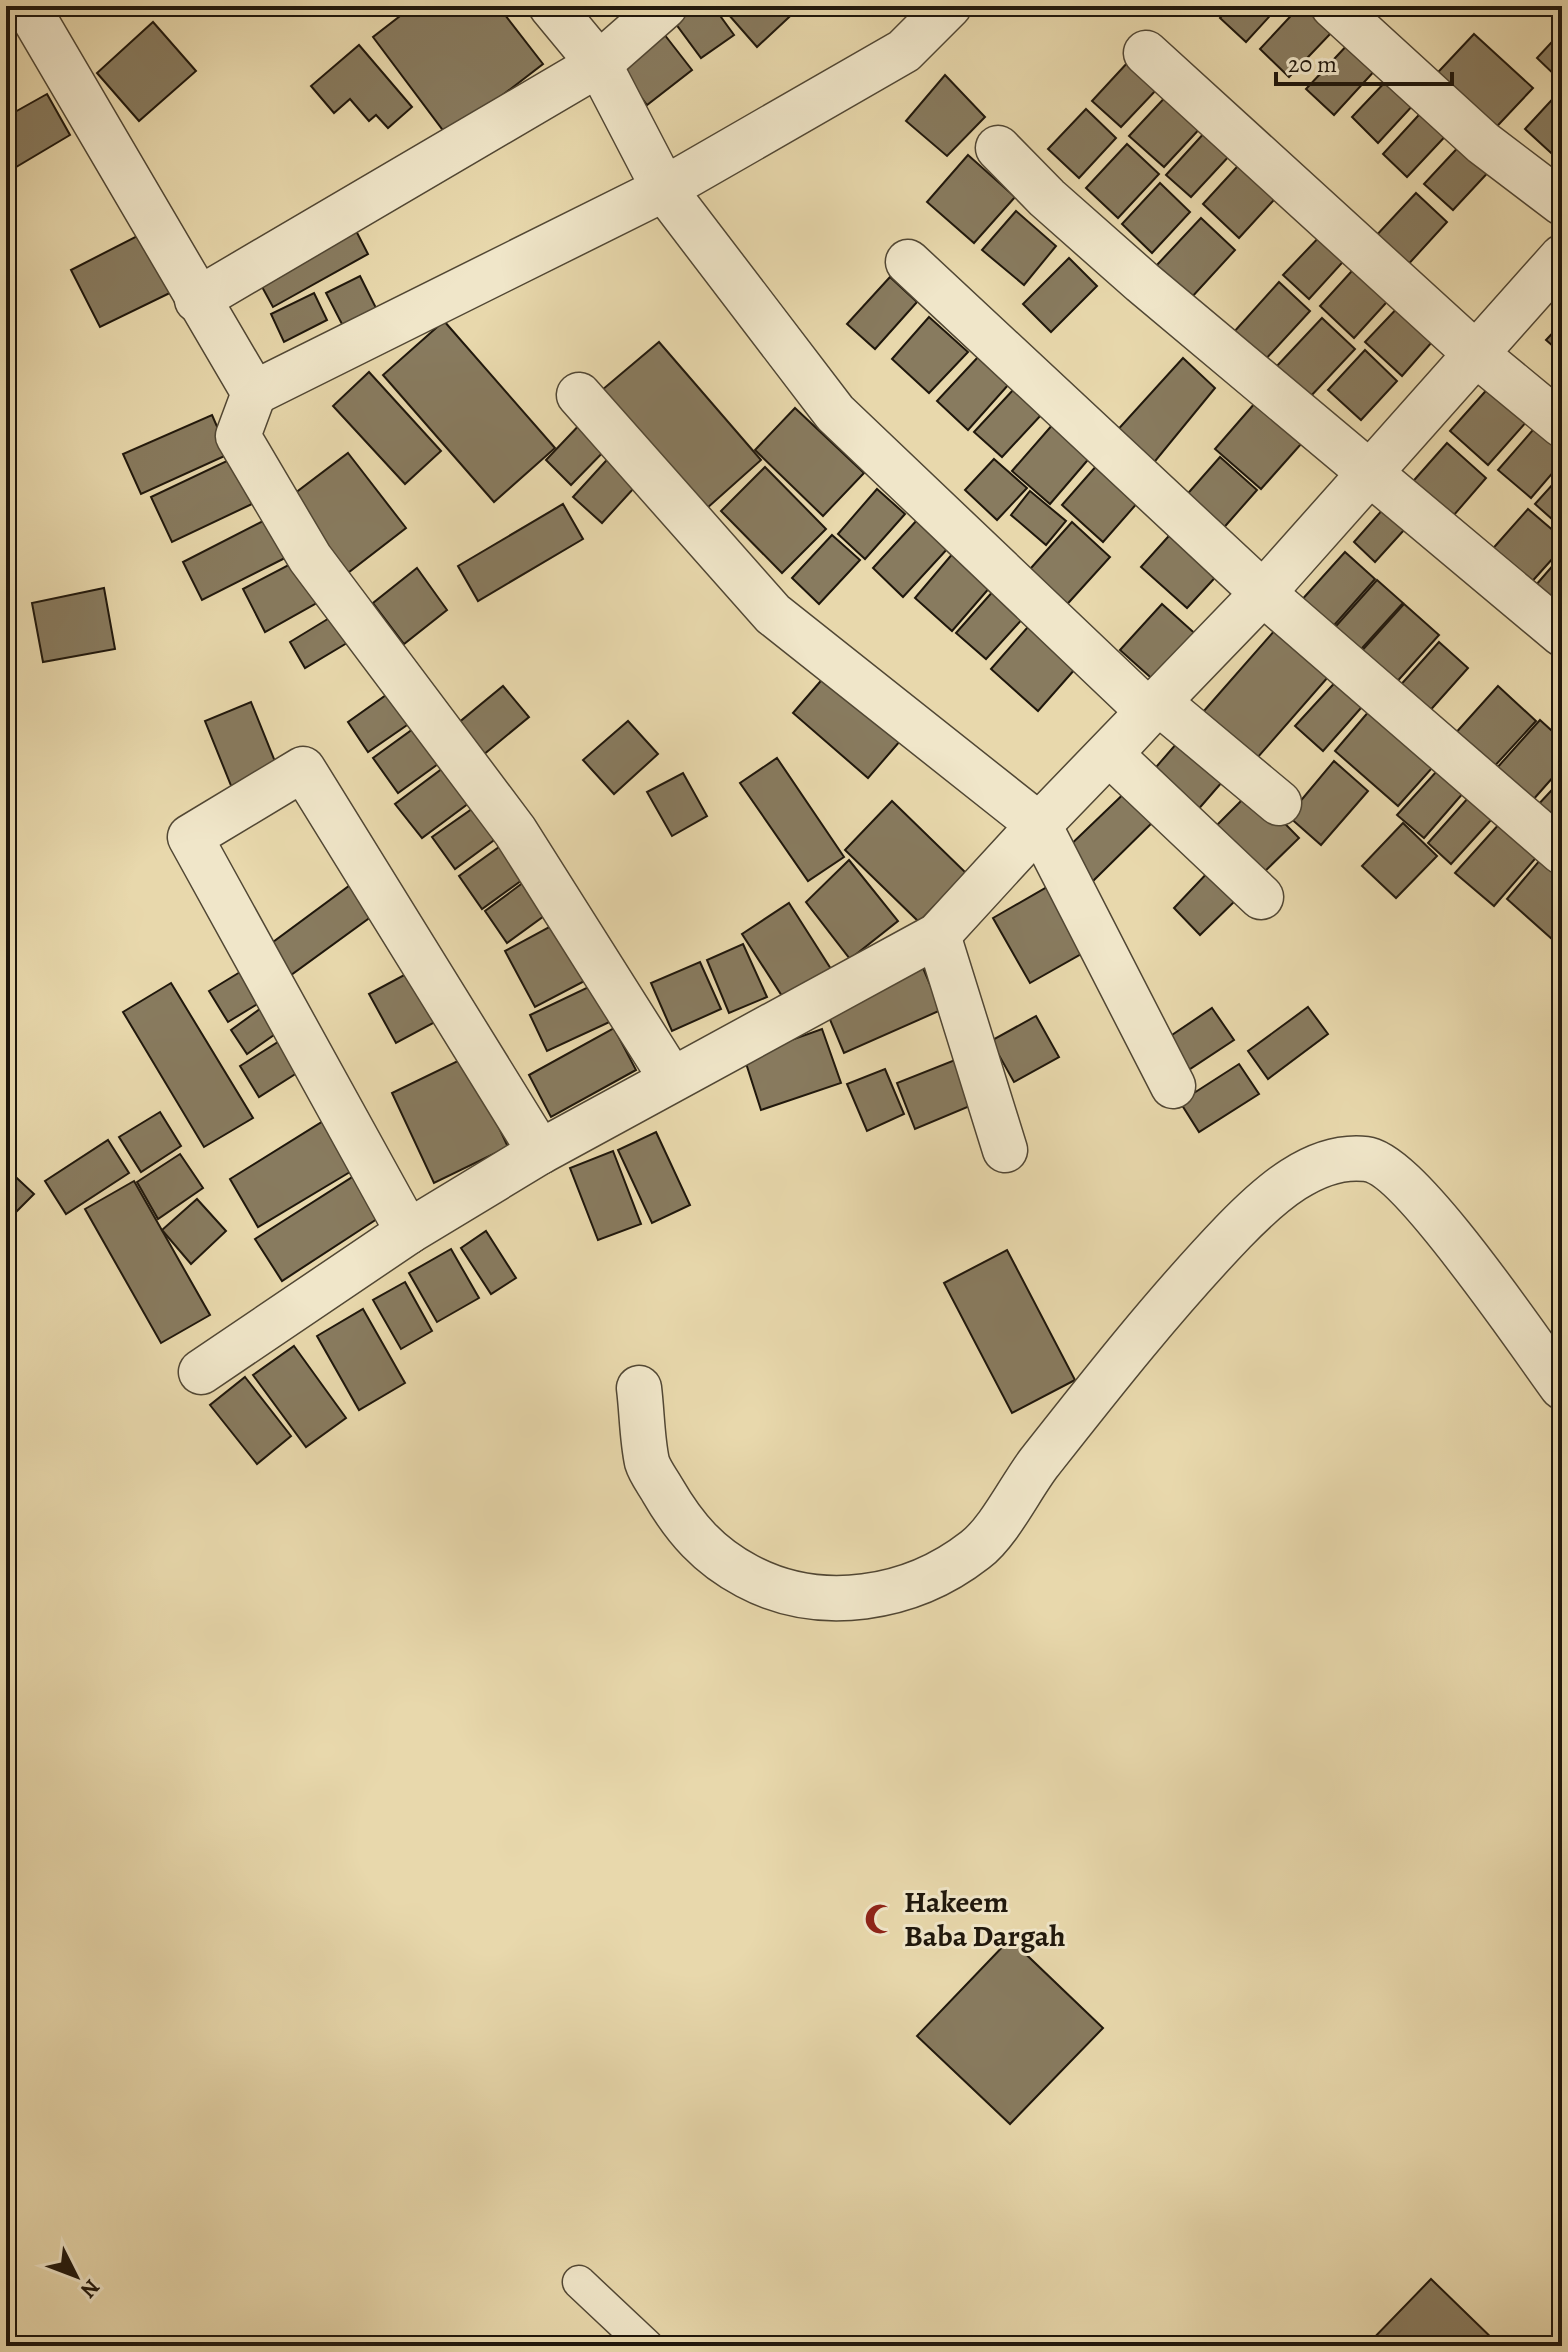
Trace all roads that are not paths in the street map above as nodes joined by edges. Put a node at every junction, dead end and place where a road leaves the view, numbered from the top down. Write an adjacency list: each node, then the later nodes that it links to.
1 (27, 6): 13 (street)
2 (551, 6): 7 (street)
3 (665, 6): 7 (street)
4 (949, 6): 9 (street)
5 (1333, 6): 10 (street)
6 (1146, 53): 14 (street)
7 (599, 64): 9 (street); 13 (street)
8 (998, 148): 18 (street)
9 (664, 189): 15 (street); 21 (street)
10 (1562, 203)
11 (1562, 257): 14 (street)
12 (908, 262): 19 (street)
13 (197, 300): 15 (street)
14 (1476, 354): 17 (street); 18 (street)
15 (254, 393): 27 (street)
16 (579, 395): 23 (street)
17 (1562, 425)
18 (1371, 472): 19 (street); 20 (street)
19 (1263, 593): 21 (street); 24 (street)
20 (1562, 634)
21 (1148, 711): 22 (street); 23 (street); 25 (street)
22 (1279, 803)
23 (1039, 825): 26 (street); 28 (street)
24 (1562, 852)
25 (1261, 897)
26 (938, 935): 27 (street); 29 (street)
27 (671, 1078): 30 (street)
28 (1173, 1086)
29 (1005, 1150)
30 (540, 1152): 31 (street); 31 (street)
31 (408, 1232): 32 (street)
32 (201, 1372)
33 (1562, 1387): 34 (street)
34 (639, 1388)
35 (579, 2282): 36 (lane)
36 (647, 2346)

